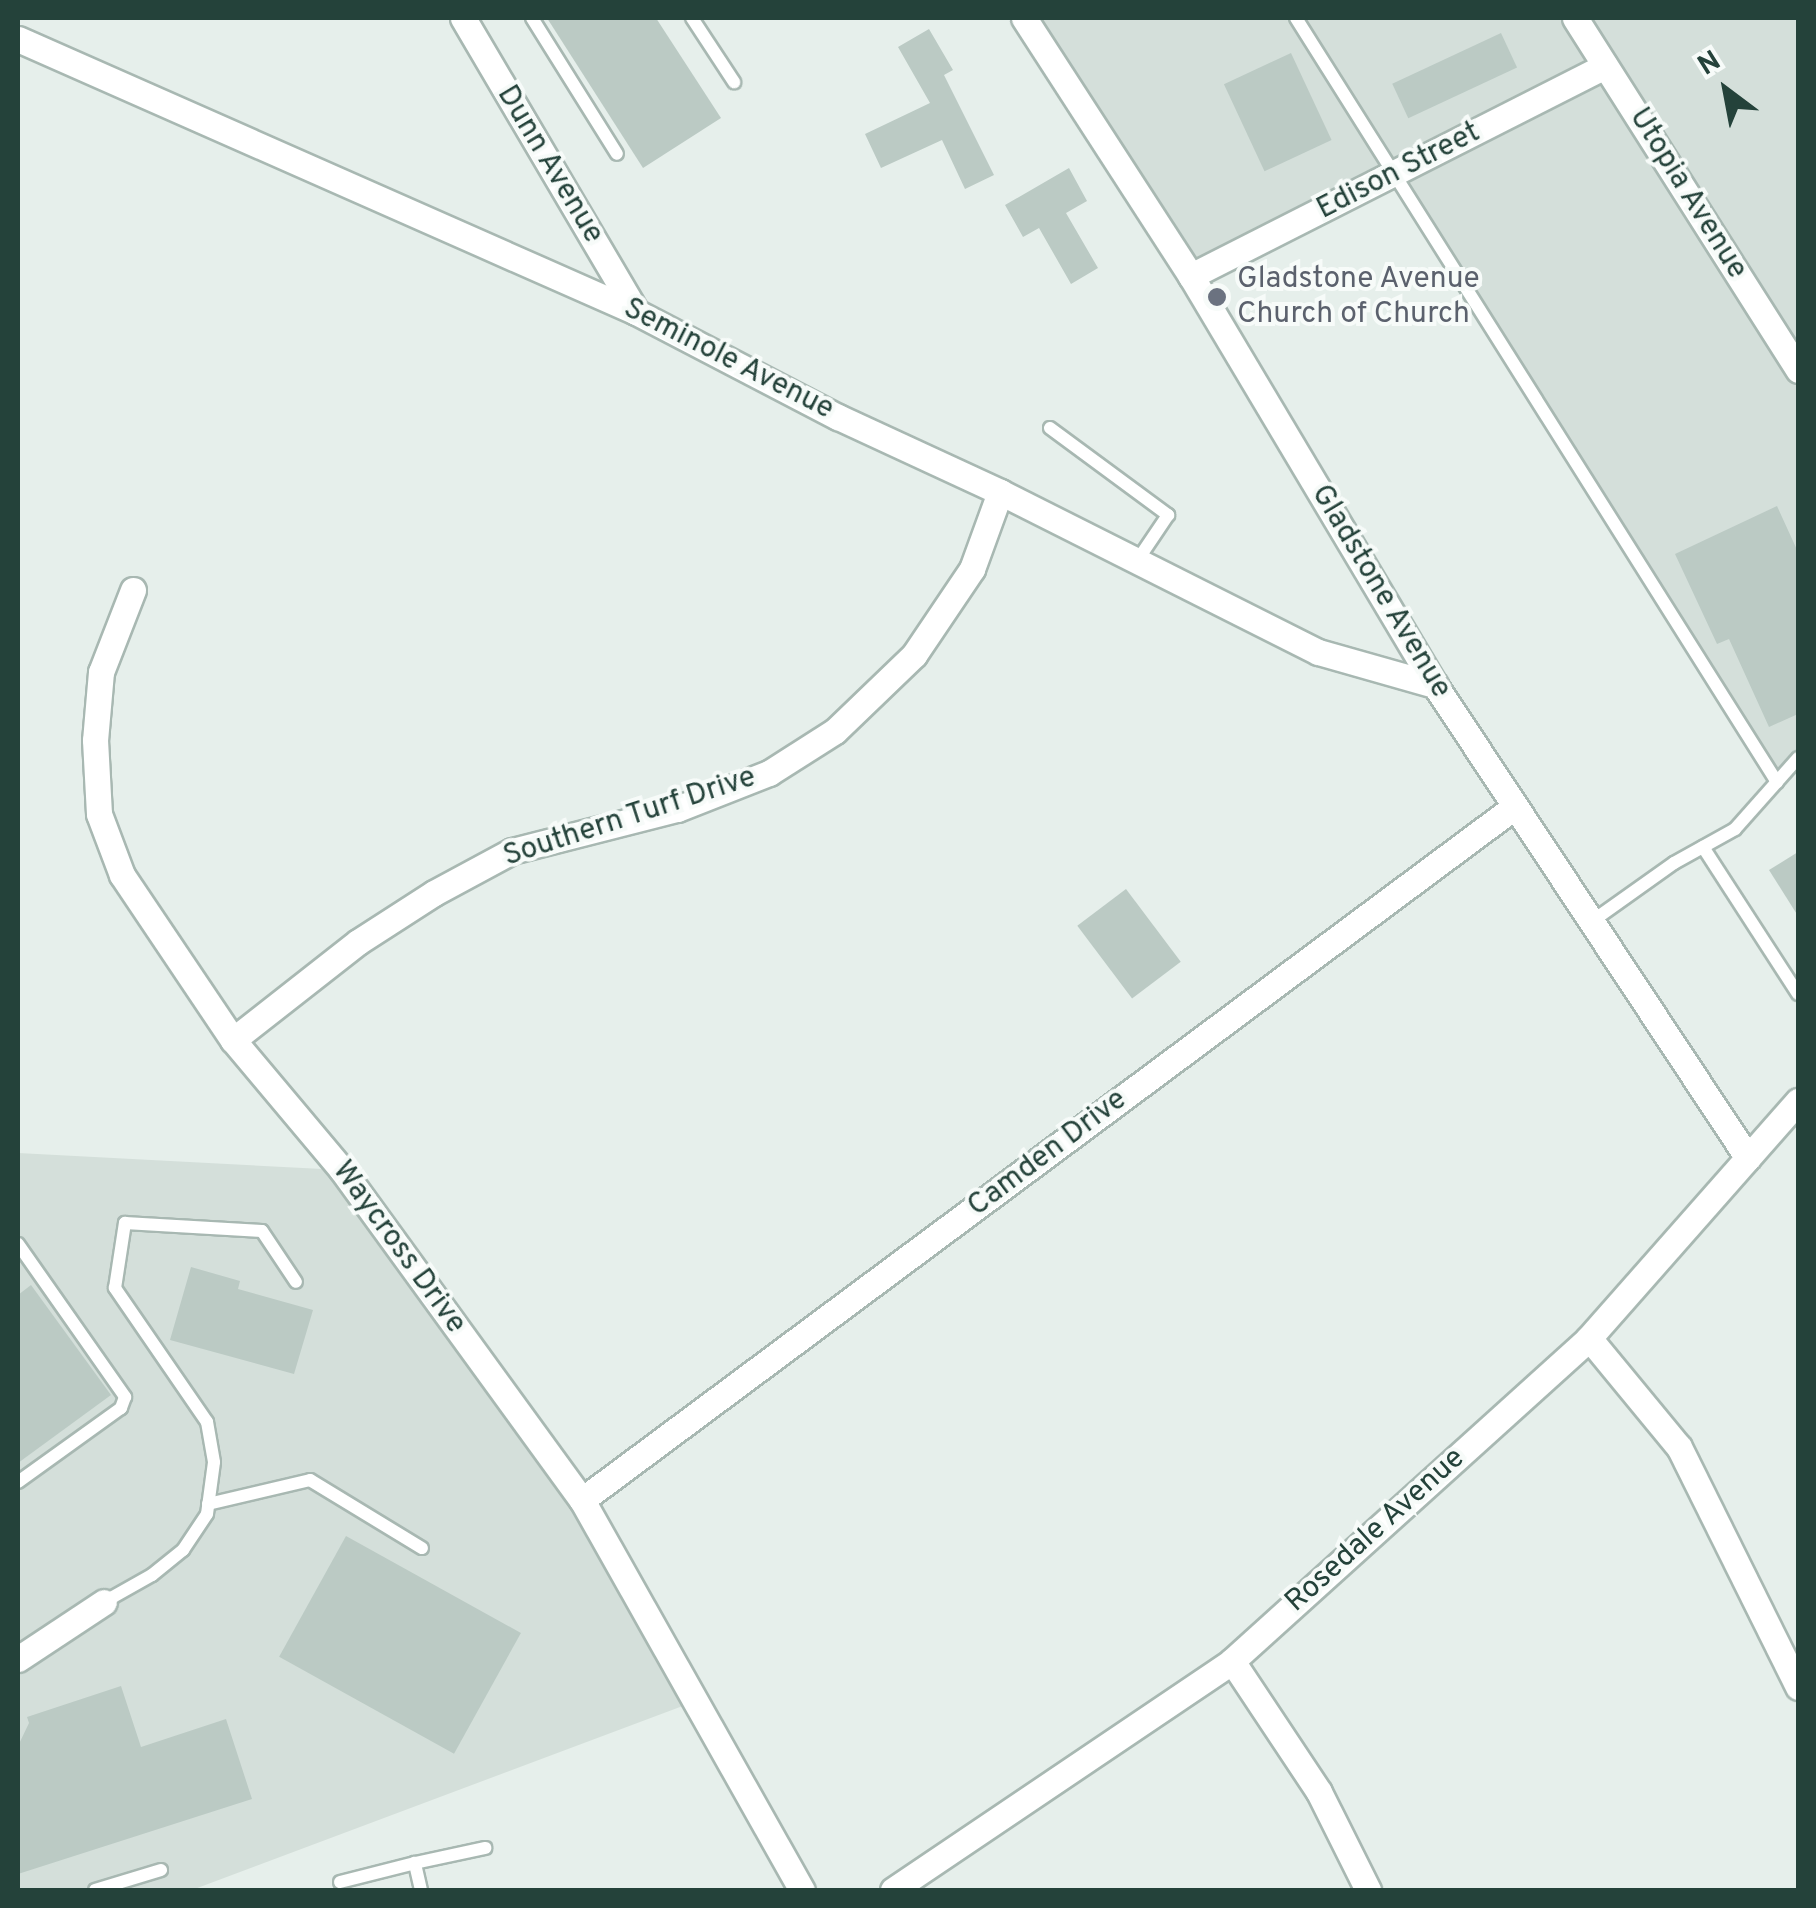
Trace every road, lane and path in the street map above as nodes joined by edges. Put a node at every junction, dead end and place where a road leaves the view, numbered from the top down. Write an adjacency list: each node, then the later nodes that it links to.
1 (463, 18): 13 (street, Dunn Avenue)
2 (532, 18): 10 (lane)
3 (692, 18): 9 (lane)
4 (1024, 18): 12 (street, Gladstone Avenue)
5 (1296, 18): 11 (lane)
6 (1575, 18): 8 (street, Utopia Avenue)
7 (18, 39): 13 (street, Seminole Avenue)
8 (1606, 66): 11 (street, Edison Street); 14 (street, Utopia Avenue)
9 (734, 82)
10 (617, 154)
11 (1392, 176): 12 (street, Edison Street); 21 (lane)
12 (1191, 276): 19 (street, Gladstone Avenue)
13 (636, 312): 16 (street, Seminole Avenue)
14 (1798, 370)
15 (1050, 428): 17 (lane)
16 (1000, 492): 17 (street, Seminole Avenue); 26 (street, Southern Turf Drive)
17 (1137, 562): 19 (street, Seminole Avenue)
18 (133, 590): 26 (street, Waycross Drive)
19 (1435, 684): 22 (street, Gladstone Avenue)
20 (1798, 758): 21 (lane)
21 (1778, 782): 23 (lane)
22 (1514, 807): 24 (street, Gladstone Avenue); 33 (street, Camden Drive)
23 (1703, 847): 24 (lane); 25 (lane)
24 (1591, 922): 28 (street, Gladstone Avenue)
25 (1798, 994)
26 (233, 1040): 33 (street, Waycross Drive)
27 (1798, 1100): 28 (street, Rosedale Avenue)
28 (1748, 1158): 31 (street, Rosedale Avenue)
29 (18, 1244): 32 (lane)
30 (296, 1282): 34 (lane)
31 (1590, 1338): 38 (street, Rosedale Avenue); 39 (street)
32 (18, 1482)
33 (582, 1500): 46 (street, Waycross Drive)
34 (208, 1504): 35 (lane); 36 (lane)
35 (422, 1548)
36 (104, 1602): 37 (street)
37 (18, 1659)
38 (1232, 1661): 47 (street, Rosedale Avenue); 48 (street)
39 (1798, 1687)
40 (485, 1848): 41 (lane)
41 (415, 1863): 43 (lane); 45 (lane)
42 (160, 1870): 44 (lane)
43 (340, 1882)
44 (95, 1890)
45 (421, 1890)
46 (802, 1890)
47 (893, 1890)
48 (1368, 1890)

